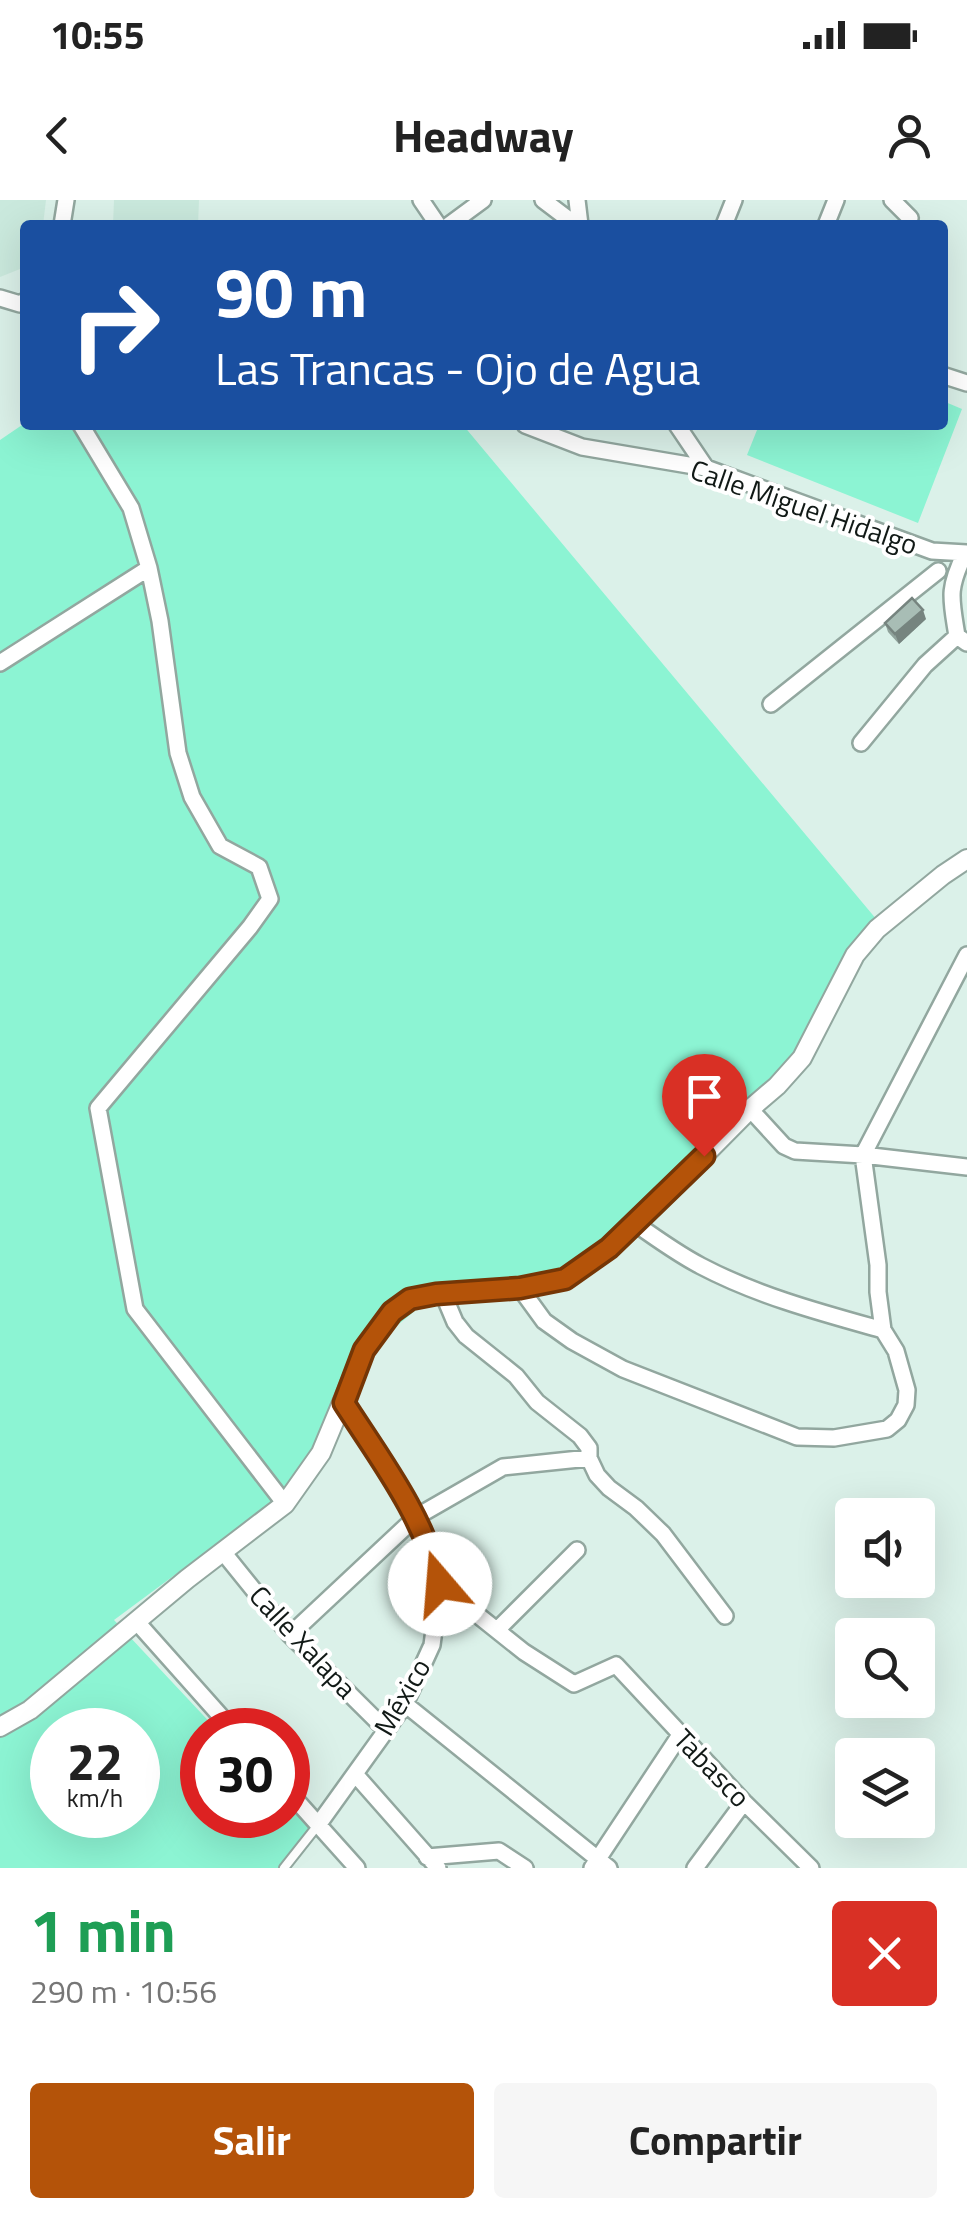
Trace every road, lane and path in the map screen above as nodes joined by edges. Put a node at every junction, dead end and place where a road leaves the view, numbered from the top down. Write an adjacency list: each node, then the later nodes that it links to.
1 (483, 200): 4 (street)
2 (543, 200): 5 (street)
3 (892, 200): 6 (street)
4 (456, 220)
5 (571, 220)
6 (909, 220)
7 (84, 430): 13 (street)
8 (538, 430): 10 (street, Calle Miguel Hidalgo)
9 (680, 430): 10 (street)
10 (706, 468): 11 (street, Calle Miguel Hidalgo)
11 (932, 552): 12 (street, Calle Miguel Hidalgo); 14 (street)
12 (966, 553): 15 (street)
13 (149, 568): 17 (street); 31 (street)
14 (938, 571): 15 (street); 18 (street)
15 (950, 595): 16 (street)
16 (962, 640): 19 (street)
17 (0, 663)
18 (772, 704)
19 (861, 742)
20 (967, 859): 22 (street)
21 (967, 955): 23 (street)
22 (750, 1110): 23 (street); 25 (street)
23 (863, 1156): 24 (street); 28 (street)
24 (967, 1167)
25 (636, 1224): 26 (street); 28 (street)
26 (520, 1288): 27 (street); 28 (street)
27 (449, 1292): 29 (street); 30 (street)
28 (883, 1330)
29 (344, 1403): 31 (street); 32 (street, México)
30 (590, 1458): 32 (street); 36 (street)
31 (285, 1504): 34 (street)
32 (416, 1517): 35 (street, México); 39 (street)
33 (578, 1550): 38 (street)
34 (223, 1552): 37 (street); 39 (street, Calle Xalapa)
35 (440, 1584): 38 (street); 40 (street, México)
36 (725, 1616)
37 (136, 1621): 41 (street); 42 (street)
38 (497, 1630): 44 (street, Tabasco)
39 (290, 1635): 43 (street, Calle Xalapa)
40 (405, 1704): 43 (street, México); 50 (street)
41 (213, 1708)
42 (0, 1727)
43 (386, 1730): 45 (street, México)
44 (680, 1735): 46 (street, Tabasco); 50 (street)
45 (355, 1774): 48 (street, México); 49 (street)
46 (744, 1802): 51 (street, Tabasco); 55 (street)
47 (310, 1816): 48 (street)
48 (318, 1825): 52 (lane, México); 53 (street)
49 (433, 1862): 54 (street)
50 (600, 1865)
51 (808, 1867)
52 (284, 1868)
53 (358, 1868)
54 (525, 1868)
55 (695, 1868)

